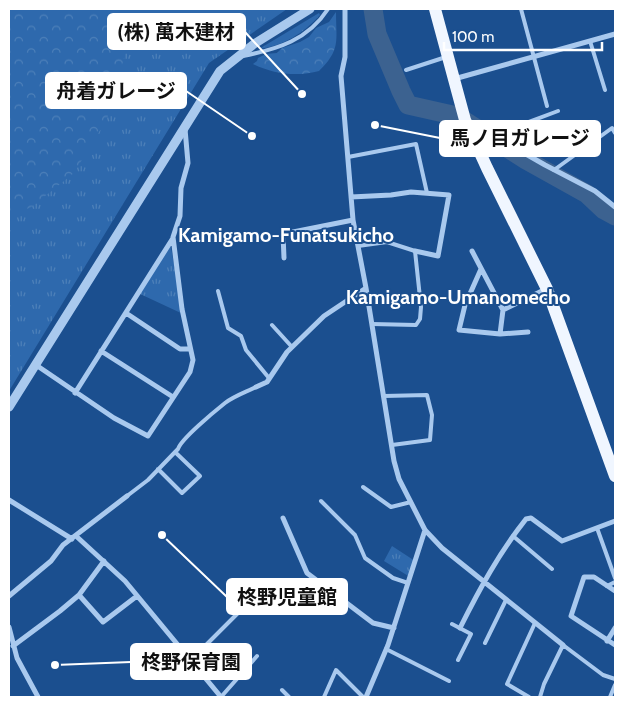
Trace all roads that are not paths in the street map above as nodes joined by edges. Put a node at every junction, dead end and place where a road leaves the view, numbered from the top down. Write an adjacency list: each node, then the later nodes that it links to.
1 (310, 9): 8 (street)
2 (328, 9): 8 (lane)
3 (345, 9): 20 (street)
4 (434, 9): 9 (main road)
5 (521, 9): 10 (lane)
6 (615, 34): 7 (street)
7 (590, 41): 10 (street); 13 (lane)
8 (236, 57): 17 (street)
9 (447, 57): 11 (lane); 12 (main road)
10 (533, 57): 12 (street); 14 (lane)
11 (406, 70)
12 (453, 80): 16 (main road)
13 (605, 90)
14 (547, 106)
15 (558, 112): 19 (lane)
16 (465, 120): 19 (street); 33 (main road)
17 (185, 129): 26 (street); 44 (street)
18 (615, 133): 21 (lane)
19 (494, 136): 21 (street)
20 (348, 157): 22 (lane); 23 (street)
21 (554, 170): 24 (street)
22 (427, 194): 23 (street); 28 (street)
23 (351, 197): 25 (street)
24 (615, 207)
25 (353, 220): 27 (street); 30 (street)
26 (173, 237): 36 (street); 42 (street)
27 (358, 246): 28 (lane); 32 (street)
28 (415, 251): 37 (lane)
29 (472, 251): 31 (street)
30 (284, 258)
31 (481, 269): 35 (street); 40 (street)
32 (366, 288): 37 (street); 41 (street)
33 (547, 289): 35 (street); 54 (main road)
34 (218, 291): 45 (lane)
35 (503, 310): 40 (street)
36 (126, 314): 42 (street); 43 (street)
37 (372, 324): 48 (street)
38 (272, 325): 41 (lane)
39 (528, 332): 40 (street)
40 (500, 334)
41 (292, 347): 45 (street)
42 (190, 349): 49 (street)
43 (101, 351): 47 (street); 49 (street)
44 (36, 365): 47 (street); 50 (street)
45 (269, 378): 46 (street)
46 (256, 387): 52 (lane)
47 (75, 393): 49 (street)
48 (384, 396): 51 (street); 51 (lane)
49 (174, 397)
50 (9, 407)
51 (392, 445): 59 (street)
52 (175, 452): 53 (lane); 53 (lane)
53 (158, 469): 56 (lane)
54 (615, 476)
55 (363, 486): 59 (lane)
56 (127, 496): 65 (street)
57 (9, 500): 65 (street)
58 (321, 501): 71 (lane)
59 (411, 502): 63 (street)
60 (283, 518): 81 (street)
61 (615, 521): 62 (street)
62 (597, 528): 64 (street); 69 (lane)
63 (425, 530): 70 (street); 71 (street)
64 (513, 536): 67 (lane); 70 (street)
65 (74, 538): 66 (street); 75 (street)
66 (104, 562): 74 (street); 76 (street)
67 (552, 569)
68 (234, 580): 91 (lane)
69 (615, 580): 72 (lane)
70 (483, 582): 77 (street); 82 (street)
71 (408, 583): 81 (street)
72 (607, 586): 73 (street); 84 (street)
73 (615, 591)
74 (79, 594): 76 (street); 88 (street)
75 (9, 596)
76 (137, 596): 91 (street)
77 (506, 600): 78 (street); 85 (lane)
78 (536, 623): 86 (street); 102 (lane)
79 (452, 624): 82 (lane)
80 (9, 627): 88 (street)
81 (394, 628): 89 (street)
82 (460, 628): 92 (lane)
83 (615, 628): 84 (street)
84 (607, 641): 87 (street)
85 (485, 643)
86 (562, 645): 93 (lane); 103 (lane)
87 (615, 645)
88 (13, 646): 97 (street)
89 (386, 649): 94 (lane); 101 (street)
90 (256, 656): 98 (lane)
91 (191, 660): 98 (street)
92 (458, 660)
93 (615, 679)
94 (449, 681)
95 (615, 685): 104 (lane)
96 (282, 690): 99 (lane)
97 (38, 697)
98 (221, 697)
99 (289, 697)
100 (324, 697): 101 (lane)
101 (364, 697)
102 (530, 697)
103 (540, 697)
104 (610, 697)

